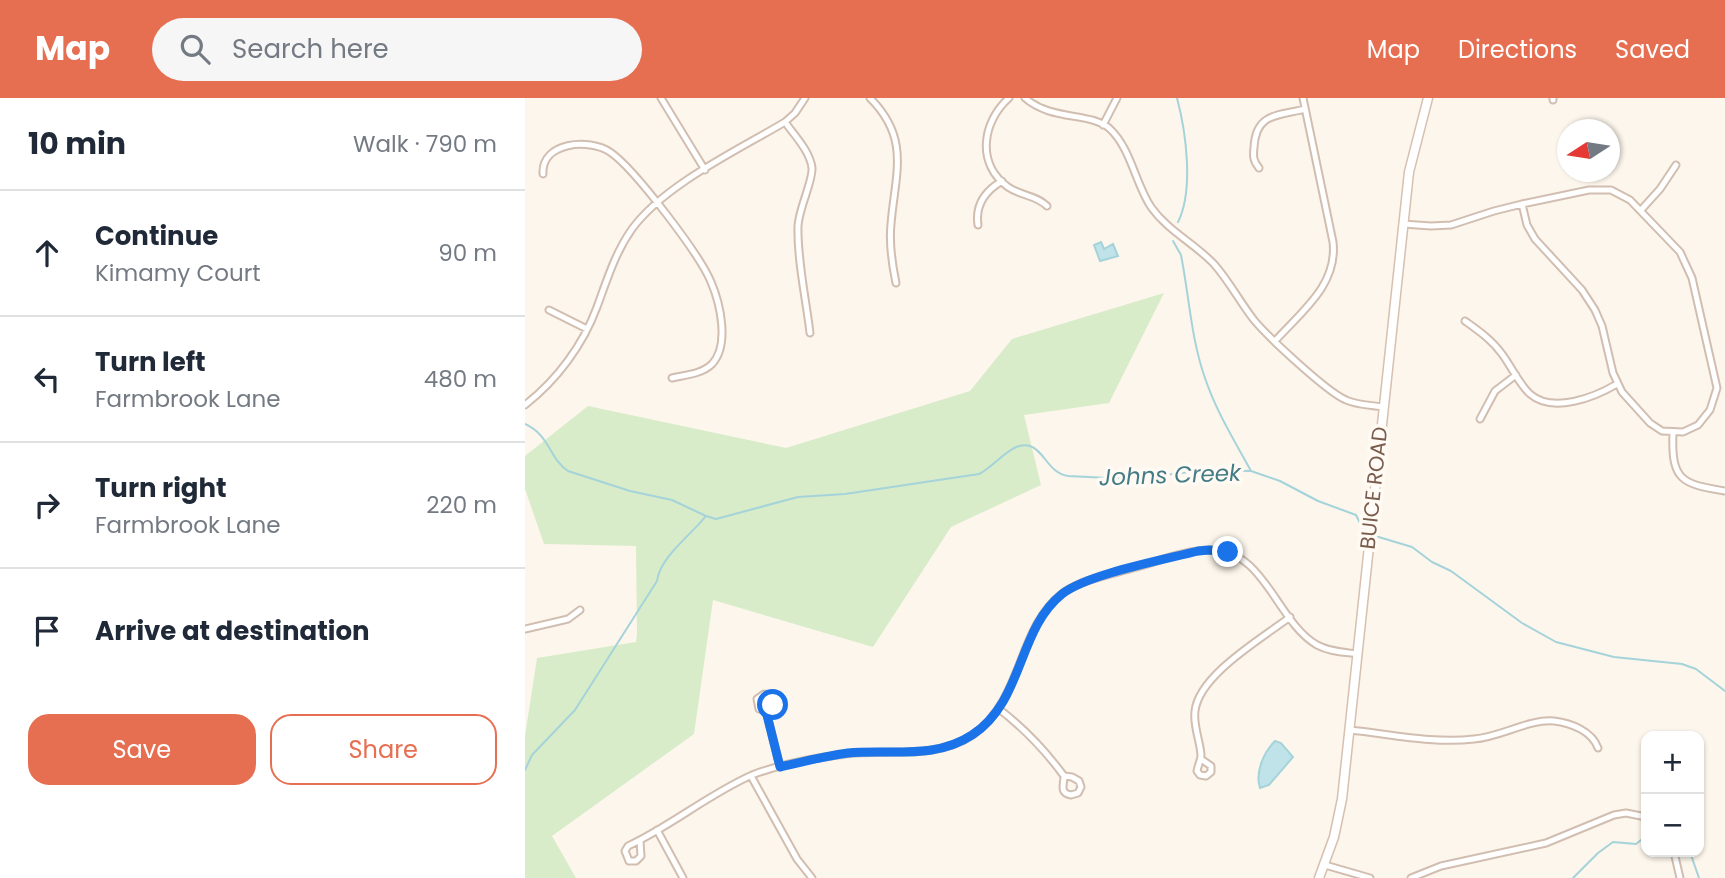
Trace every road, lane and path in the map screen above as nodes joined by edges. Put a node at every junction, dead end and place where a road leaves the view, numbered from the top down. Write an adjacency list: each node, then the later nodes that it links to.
1 (661, 98): 14 (street)
2 (805, 98): 10 (street)
3 (870, 98): 23 (street)
4 (1009, 98): 16 (street)
5 (1025, 98): 11 (street)
6 (1117, 98): 11 (street)
7 (1303, 98): 9 (street)
8 (1427, 98): 21 (street, BUICE ROAD)
9 (1305, 110): 13 (street); 28 (street)
10 (785, 122): 14 (street); 27 (street)
11 (1103, 125): 28 (street)
12 (1676, 165): 20 (street)
13 (1259, 168)
14 (705, 170): 17 (street)
15 (543, 174): 17 (street)
16 (1002, 181): 19 (street); 22 (street)
17 (657, 203): 26 (street); 30 (street)
18 (1522, 204): 20 (street); 21 (street); 31 (street)
19 (1047, 206)
20 (1641, 210): 35 (street)
21 (1403, 224): 33 (street, BUICE ROAD)
22 (978, 225)
23 (896, 284)
24 (549, 310): 26 (street)
25 (1465, 321): 29 (street)
26 (587, 329): 32 (street)
27 (810, 333)
28 (1275, 341): 33 (street)
29 (1516, 375): 31 (street); 34 (street)
30 (672, 378)
31 (1617, 384): 35 (street)
32 (525, 405)
33 (1382, 407): 40 (street, BUICE ROAD)
34 (1480, 419)
35 (1673, 433): 36 (street)
36 (1725, 491)
37 (580, 610): 39 (street)
38 (1290, 617): 40 (street); 41 (street); 45 (street)
39 (525, 629)
40 (1358, 654): 43 (street, BUICE ROAD)
41 (999, 709): 46 (street); 48 (street)
42 (766, 711): 46 (street)
43 (1350, 730): 44 (street); 53 (street, BUICE ROAD)
44 (1588, 749)
45 (1201, 759)
46 (780, 767): 47 (street)
47 (751, 776): 50 (street); 55 (street)
48 (1064, 776)
49 (1641, 816): 58 (street)
50 (657, 830): 51 (street); 54 (street)
51 (640, 841)
52 (1675, 857): 59 (street)
53 (1325, 865): 56 (street, BUICE ROAD); 57 (street)
54 (683, 878)
55 (812, 878)
56 (1319, 878)
57 (1370, 878)
58 (1411, 878)
59 (1680, 878)

